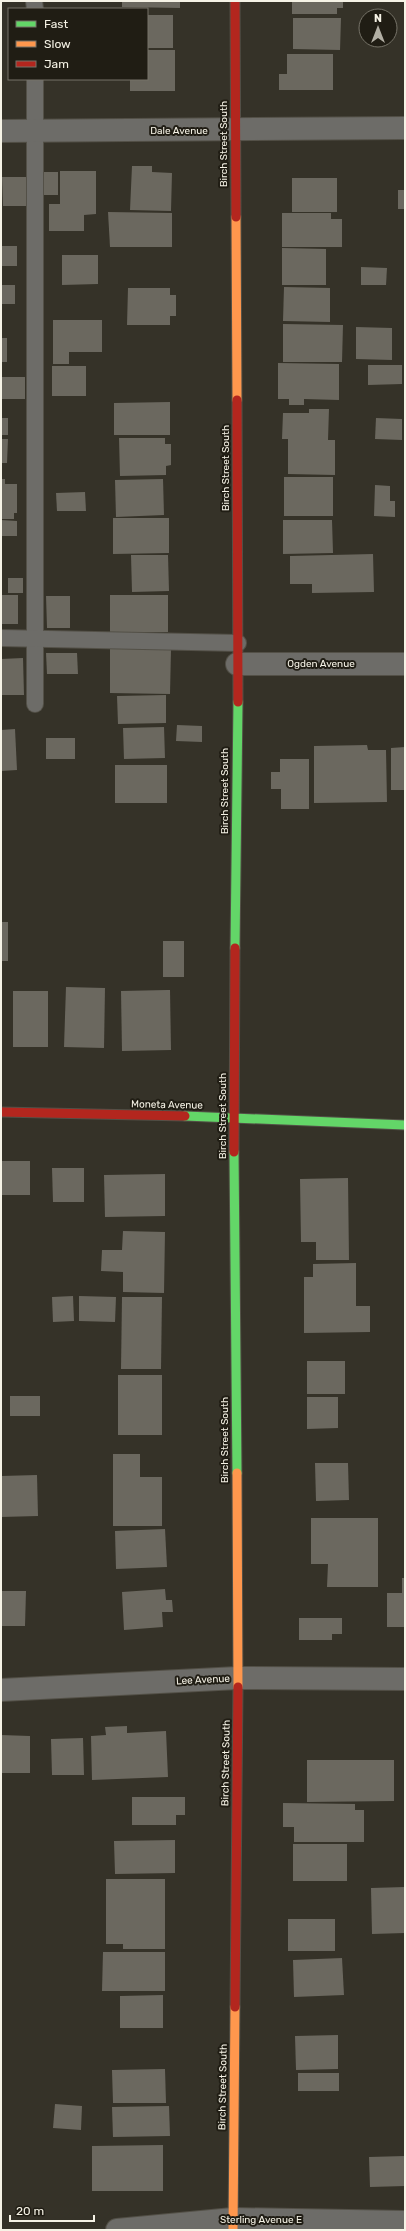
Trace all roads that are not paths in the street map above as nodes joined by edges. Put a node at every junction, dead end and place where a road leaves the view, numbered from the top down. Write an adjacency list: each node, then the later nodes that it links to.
1 (234, 1): 4 (street, Birch Street South)
2 (35, 80): 6 (lane)
3 (405, 128): 4 (street, Dale Avenue)
4 (235, 130): 6 (street, Dale Avenue); 9 (street, Birch Street South)
5 (1, 131): 6 (street, Dale Avenue)
6 (36, 132): 8 (lane)
7 (1, 638): 8 (lane)
8 (36, 639): 9 (lane); 11 (lane)
9 (237, 654): 10 (street, Ogden Avenue); 13 (street, Birch Street South)
10 (405, 664)
11 (36, 704)
12 (1, 1112): 13 (street, Moneta Avenue)
13 (234, 1117): 14 (street, Moneta Avenue); 15 (street, Birch Street South)
14 (405, 1125)
15 (238, 1678): 16 (street, Lee Avenue); 17 (street, Lee Avenue); 19 (street, Birch Street South)
16 (405, 1679)
17 (1, 1690)
18 (405, 2222): 19 (street, Sterling Avenue E)
19 (233, 2224): 20 (street, Sterling Avenue E)
20 (117, 2230)

